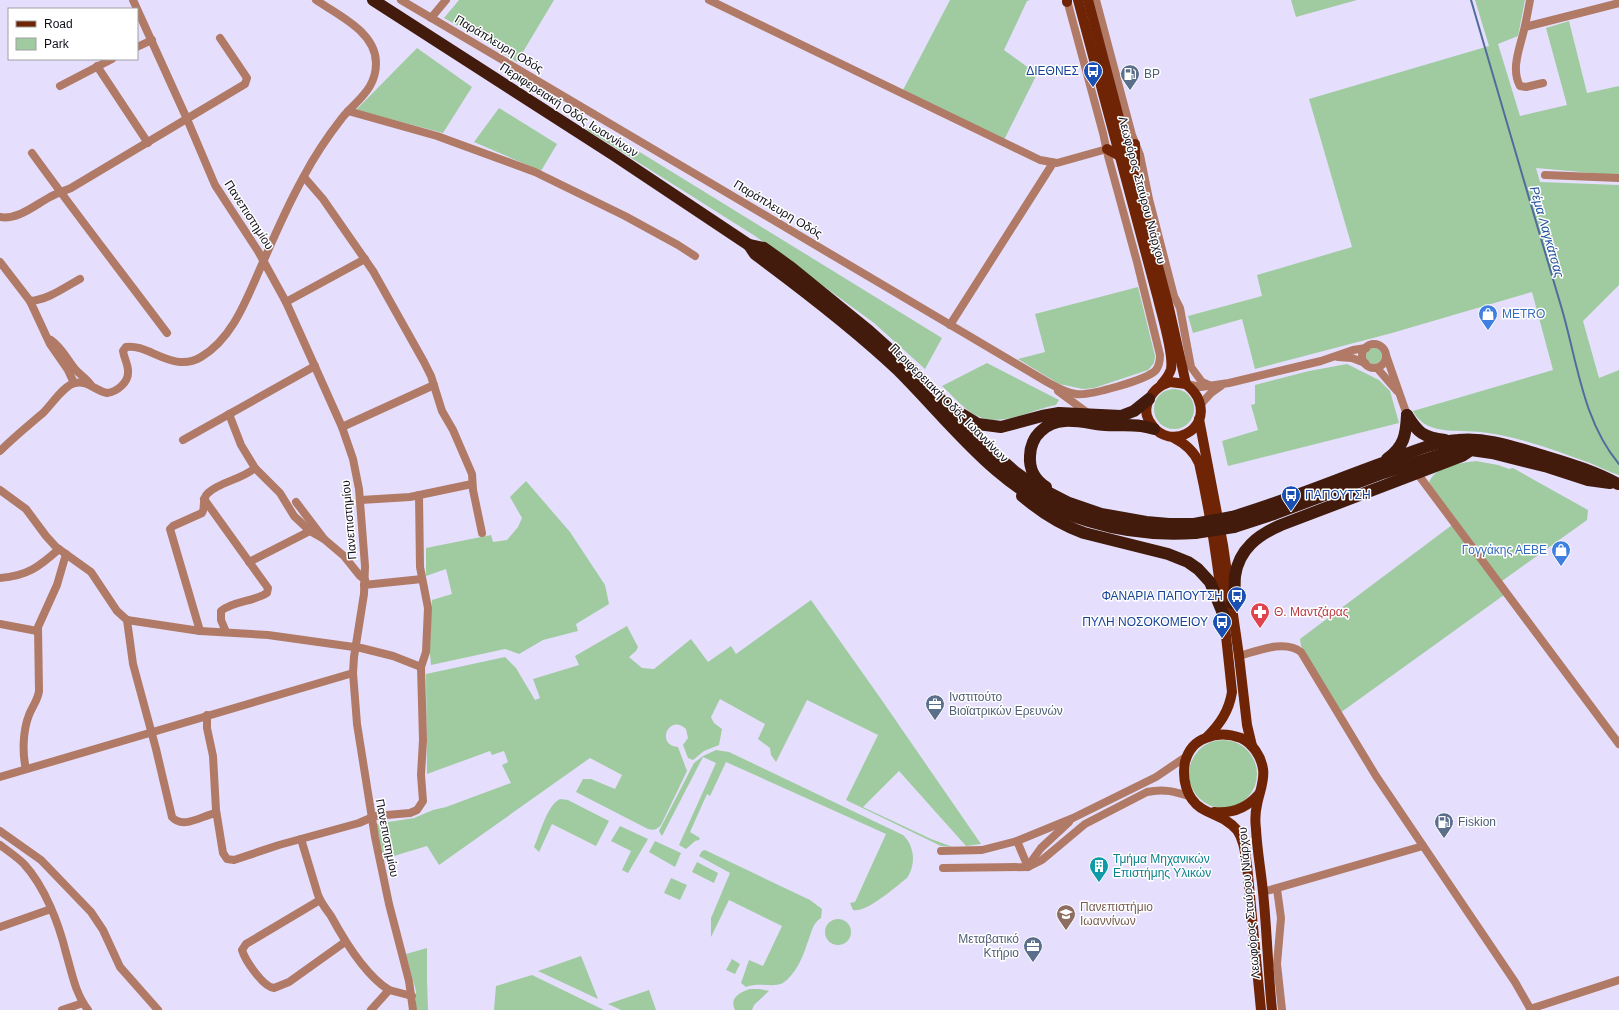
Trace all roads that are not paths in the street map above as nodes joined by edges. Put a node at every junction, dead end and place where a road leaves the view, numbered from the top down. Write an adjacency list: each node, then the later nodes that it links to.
1 (316, 0): 22 (street)
2 (373, 0): 36 (highway, Περιφερειακή Οδός Ιωαννίνων)
3 (401, 0): 13 (street, Παράπλευρη Οδός)
4 (446, 0): 13 (street)
5 (709, 0): 29 (street)
6 (1078, 0): 28 (main road, Λεωφόρος Σταύρου Νιάρχου)
7 (1088, 0): 30 (main road, Λεωφόρος Σταύρου Νιάρχου)
8 (1096, 0): 25 (street)
9 (1530, 0): 14 (street)
10 (1067, 1): 26 (street)
11 (1619, 3): 14 (street)
12 (138, 11): 16 (street, Πανεπιστημίου)
13 (430, 18): 46 (street, Παράπλευρη Οδός)
14 (1525, 27): 20 (street)
15 (220, 38): 23 (street)
16 (152, 40): 17 (street); 23 (street, Πανεπιστημίου)
17 (138, 47)
18 (110, 60): 19 (street)
19 (97, 66): 21 (street); 24 (street)
20 (1543, 83)
21 (60, 86)
22 (348, 111): 32 (street); 37 (street)
23 (187, 119): 24 (street); 39 (street, Πανεπιστημίου)
24 (148, 143): 34 (street)
25 (1135, 144): 30 (main road); 42 (street)
26 (1107, 149): 28 (main road); 29 (street); 57 (street, Παράπλευρη Οδός)
27 (32, 153): 34 (street)
28 (1120, 156): 60 (main road, Λεωφόρος Σταύρου Νιάρχου)
29 (1053, 163): 46 (street)
30 (1134, 174): 45 (main road, Λεωφόρος Σταύρου Νιάρχου)
31 (1545, 175): 33 (street)
32 (304, 176): 38 (street); 39 (street)
33 (1619, 178)
34 (60, 192): 35 (street); 47 (street)
35 (0, 217)
36 (749, 244): 64 (highway, Περιφερειακή Οδός Ιωαννίνων); 81 (highway, Περιφερειακή Οδός Ιωαννίνων)
37 (695, 256)
38 (365, 259): 44 (street); 61 (street)
39 (264, 260): 44 (street, Πανεπιστημίου); 59 (street)
40 (0, 262): 43 (street)
41 (80, 279): 43 (street)
42 (1174, 296): 45 (main road); 62 (street)
43 (30, 301): 48 (street)
44 (286, 302): 53 (street, Πανεπιστημίου)
45 (1174, 324): 58 (main road, Λεωφόρος Σταύρου Νιάρχου)
46 (950, 325): 57 (street, Παράπλευρη Οδός)
47 (167, 333)
48 (49, 339): 55 (street); 59 (street)
49 (1366, 348): 50 (street); 51 (street); 52 (street)
50 (1386, 355): 54 (street); 63 (street)
51 (1337, 356): 52 (street); 56 (street)
52 (1365, 363): 54 (street)
53 (315, 366): 67 (street); 71 (street, Πανεπιστημίου)
54 (1377, 368): 63 (street)
55 (74, 383): 59 (street); 77 (street)
56 (1229, 383): 62 (street); 66 (street)
57 (1052, 384): 68 (street)
58 (1186, 384): 60 (main road); 62 (street); 66 (main road)
59 (91, 385)
60 (1162, 385): 65 (main road)
61 (434, 386): 71 (street); 82 (street)
62 (1211, 386)
63 (1400, 395): 69 (street)
64 (939, 399): 68 (highway); 86 (highway, Περιφερειακή Οδός Ιωαννίνων)
65 (1149, 399): 68 (highway); 72 (main road)
66 (1200, 405): 70 (main road)
67 (228, 414): 74 (street); 79 (street)
68 (1089, 414)
69 (1407, 415): 75 (highway); 78 (highway)
70 (1199, 419): 73 (main road); 100 (main road, Λεωφόρος Σταύρου Νιάρχου)
71 (342, 427): 88 (street, Πανεπιστημίου)
72 (1154, 429): 73 (main road); 86 (highway)
73 (1174, 438): 101 (main road)
74 (184, 440)
75 (1452, 441): 78 (highway, Περιφερειακή Οδός Ιωαννίνων); 83 (highway, Περιφερειακή Οδός Ιωαννίνων)
76 (1471, 450): 80 (highway); 83 (highway, Περιφερειακή Οδός Ιωαννίνων); 90 (highway, Περιφερειακή Οδός Ιωαννίνων)
77 (0, 451)
78 (1377, 465): 90 (highway, Περιφερειακή Οδός Ιωαννίνων)
79 (255, 468): 87 (street); 92 (street)
80 (1417, 473): 100 (highway); 114 (street)
81 (1004, 477): 91 (highway, Περιφερειακή Οδός Ιωαννίνων); 101 (highway)
82 (472, 484): 85 (street); 93 (street)
83 (1618, 484)
84 (0, 490): 95 (street)
85 (419, 495): 88 (street); 98 (street)
86 (1059, 498): 91 (highway, Περιφερειακή Οδός Ιωαννίνων)
87 (204, 499): 96 (street); 105 (street)
88 (361, 500): 99 (street, Πανεπιστημίου)
89 (296, 502): 94 (street)
90 (1233, 522): 91 (highway, Περιφερειακή Οδός Ιωαννίνων, bridge)
91 (1195, 529)
92 (310, 531): 94 (street); 96 (street)
93 (482, 533)
94 (324, 539): 99 (street)
95 (63, 552): 97 (street); 102 (street); 104 (street)
96 (249, 562): 106 (street)
97 (0, 578)
98 (422, 579): 99 (street); 109 (street)
99 (365, 582): 107 (street, Πανεπιστημίου)
100 (1232, 603): 108 (main road, Λεωφόρος Σταύρου Νιάρχου)
101 (1224, 616): 113 (main road)
102 (127, 620): 105 (street); 112 (street)
103 (0, 624): 104 (street)
104 (37, 631): 117 (street)
105 (200, 631): 106 (street)
106 (226, 632): 107 (street)
107 (355, 648): 109 (street); 110 (street, Πανεπιστημίου)
108 (1239, 656): 115 (main road, Λεωφόρος Σταύρου Νιάρχου); 129 (street)
109 (421, 667): 123 (street)
110 (353, 673): 111 (street); 123 (street, Πανεπιστημίου)
111 (207, 715): 112 (street); 122 (street)
112 (151, 732): 117 (street); 122 (street)
113 (1207, 737): 115 (main road); 116 (main road)
114 (1619, 744)
115 (1252, 746): 119 (main road, Λεωφόρος Σταύρου Νιάρχου)
116 (1187, 756): 120 (main road, Λεωφόρος Σταύρου Νιάρχου); 124 (street)
117 (26, 769): 118 (street)
118 (0, 777)
119 (1259, 794): 121 (main road, Λεωφόρος Σταύρου Νιάρχου); 134 (main road, Λεωφόρος Σταύρου Νιάρχου)
120 (1192, 798): 121 (main road, Λεωφόρος Σταύρου Νιάρχου); 131 (street)
121 (1209, 812): 148 (main road, Λεωφόρος Σταύρου Νιάρχου)
122 (216, 813): 126 (street)
123 (371, 818): 126 (street); 141 (street, Πανεπιστημίου)
124 (1073, 818): 127 (street); 131 (street)
125 (0, 832): 145 (street)
126 (301, 839): 135 (street)
127 (1017, 841): 130 (street); 131 (street)
128 (0, 845): 136 (street)
129 (1423, 846): 133 (street); 151 (street)
130 (942, 851)
131 (1028, 867): 132 (street)
132 (943, 868)
133 (1277, 889): 134 (street); 150 (street)
134 (1263, 892): 149 (main road, Λεωφόρος Σταύρου Νιάρχου)
135 (320, 900): 138 (street); 138 (street)
136 (51, 908): 137 (street); 142 (street)
137 (0, 927)
138 (345, 942): 140 (street)
139 (1619, 980): 151 (street)
140 (389, 990): 141 (street); 146 (street)
141 (412, 996): 147 (street, Πανεπιστημίου)
142 (83, 1003): 143 (street); 144 (street)
143 (62, 1010)
144 (88, 1010)
145 (158, 1010)
146 (371, 1010)
147 (413, 1010)
148 (1261, 1010)
149 (1272, 1010)
150 (1282, 1010)
151 (1530, 1010)

